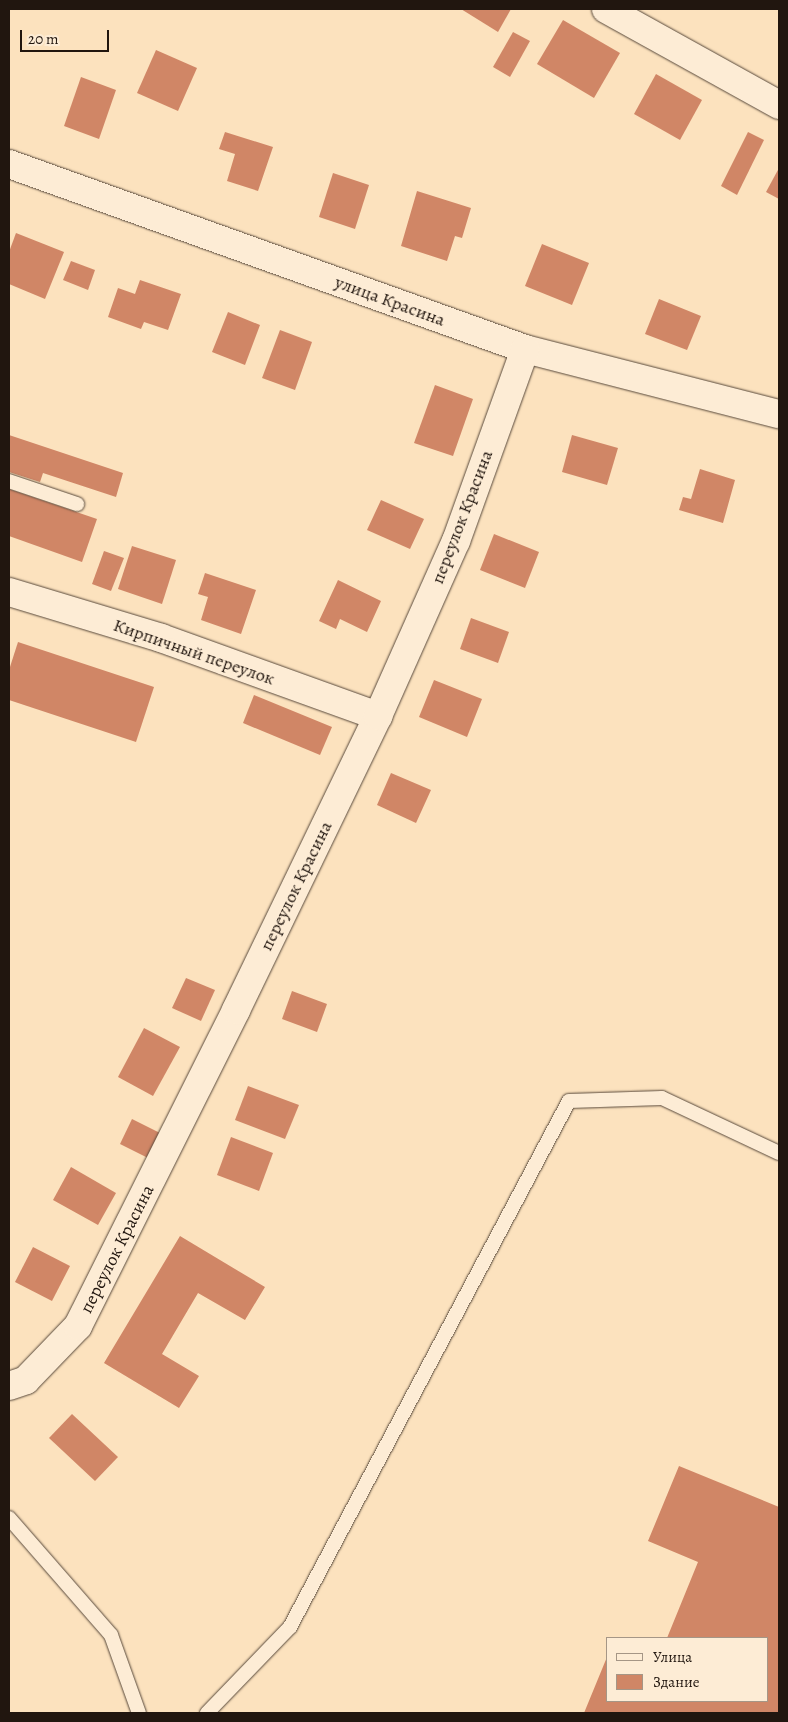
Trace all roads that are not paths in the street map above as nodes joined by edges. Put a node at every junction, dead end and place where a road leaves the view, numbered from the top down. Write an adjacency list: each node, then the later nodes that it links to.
1 (606, 9): 2 (street)
2 (779, 105)
3 (9, 164): 4 (street, улица Красина)
4 (525, 349): 5 (street, улица Красина); 9 (street, переулок Красина)
5 (779, 414)
6 (9, 481): 7 (lane)
7 (77, 504)
8 (9, 592): 9 (street, Кирпичный переулок)
9 (378, 716): 11 (street, переулок Красина)
10 (779, 1153): 14 (lane)
11 (9, 1386)
12 (9, 1518): 13 (lane)
13 (138, 1713)
14 (207, 1713)

